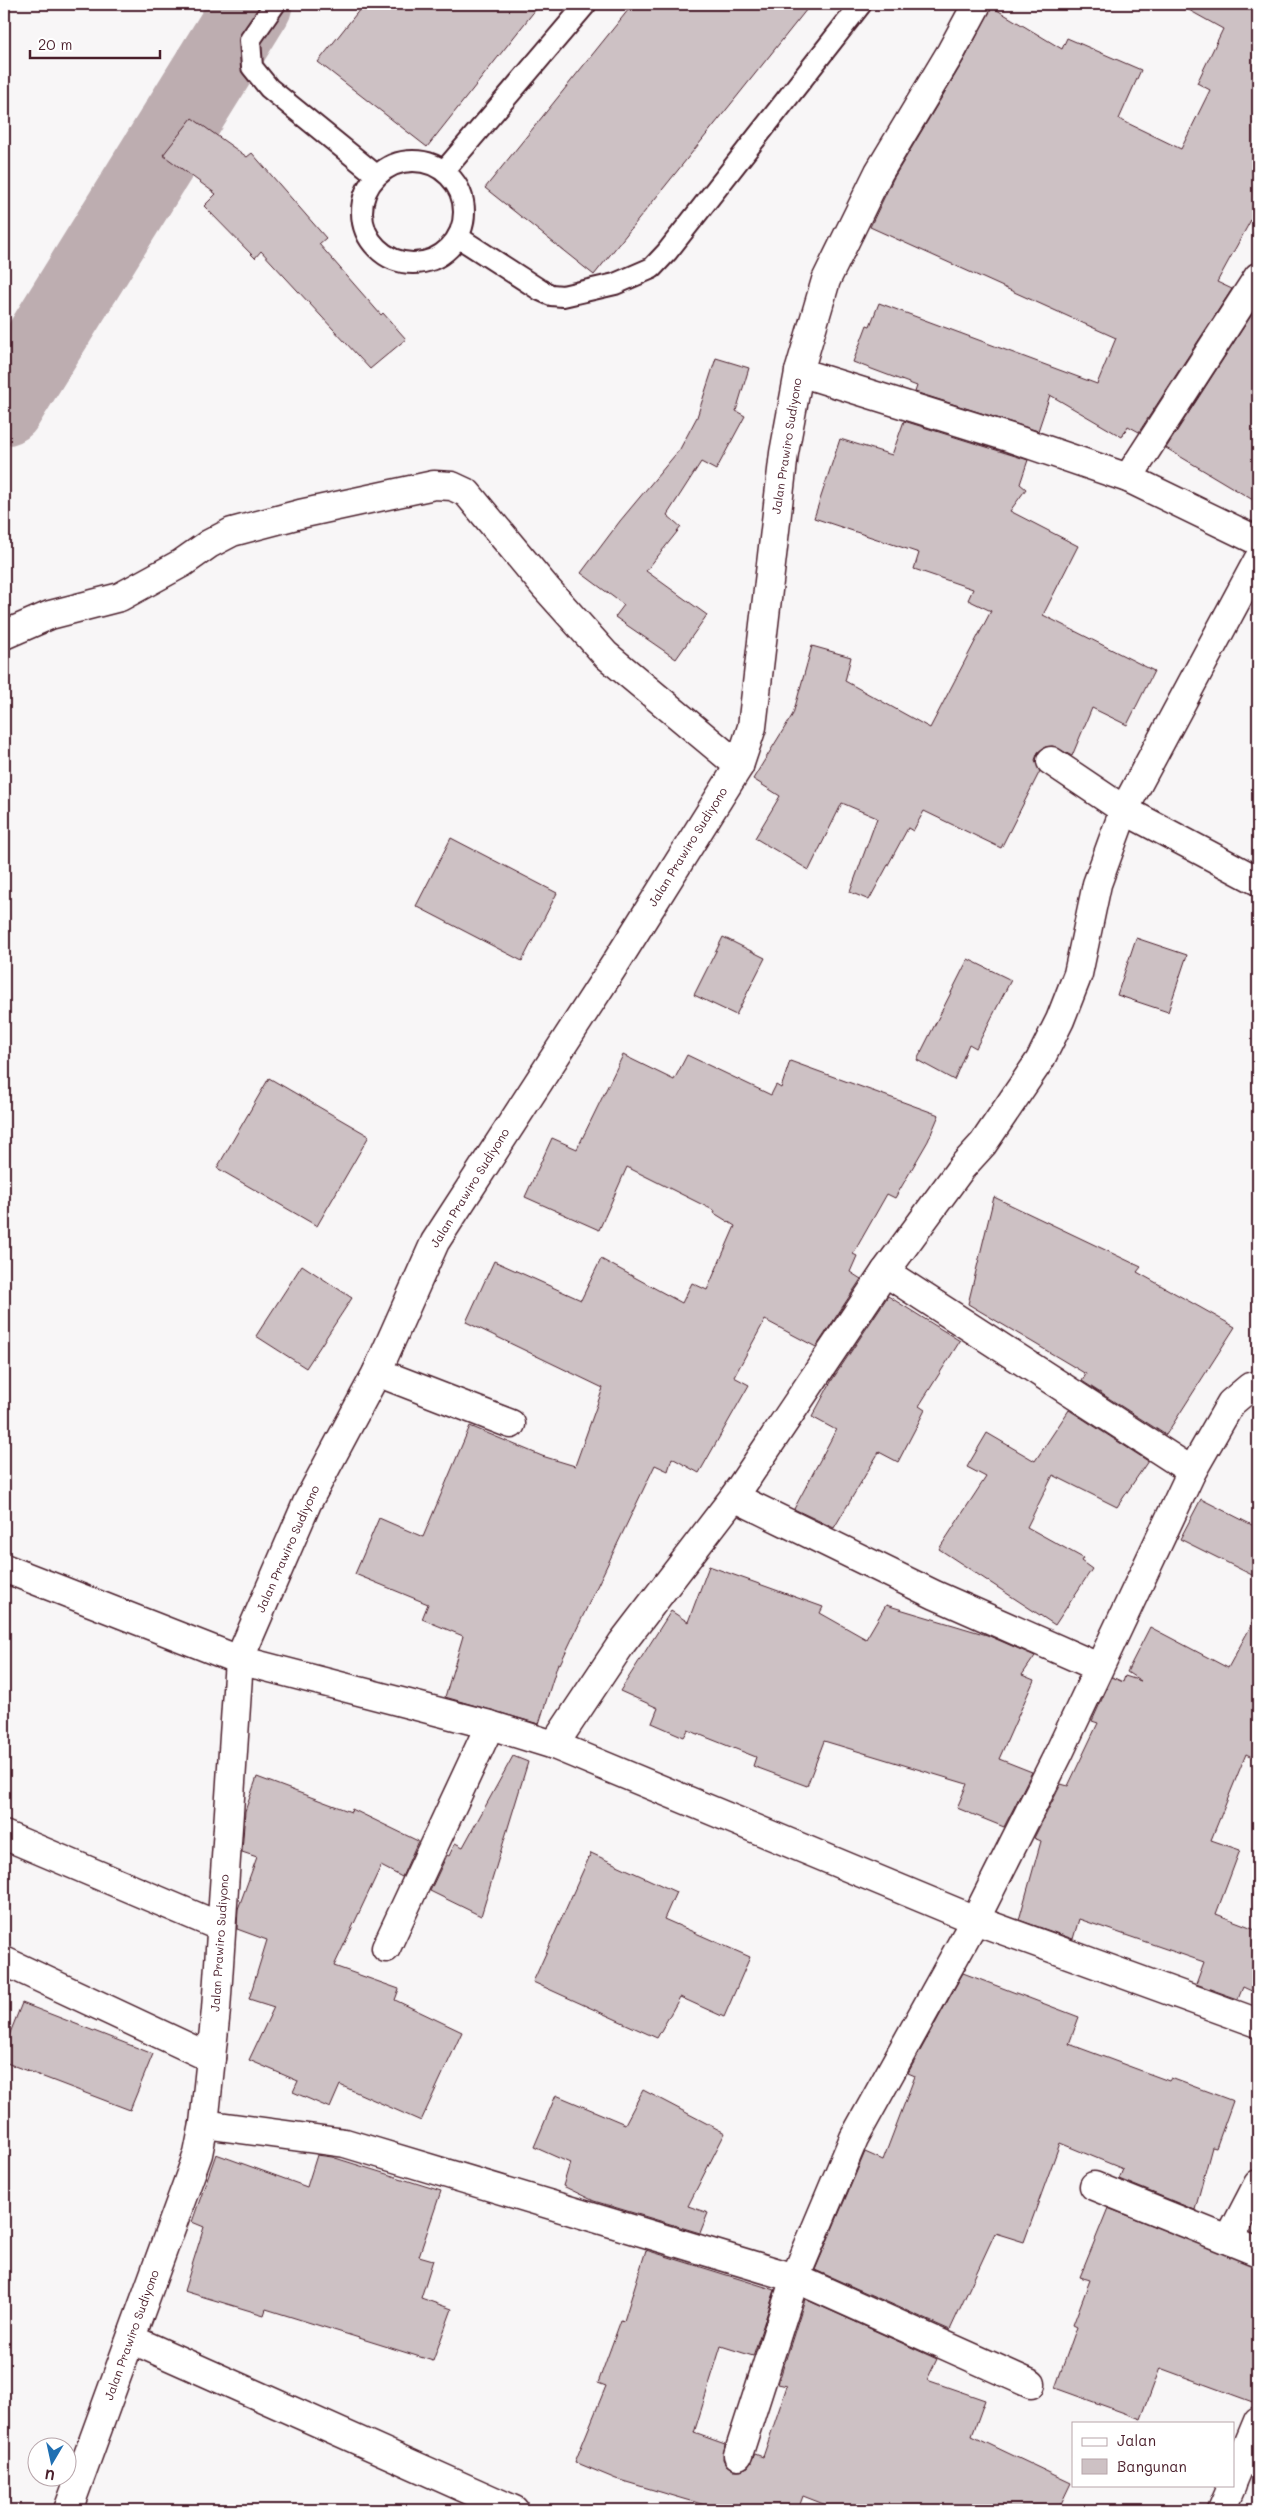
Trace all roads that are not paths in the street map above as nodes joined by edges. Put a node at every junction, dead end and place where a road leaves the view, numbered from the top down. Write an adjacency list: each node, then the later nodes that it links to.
1 (275, 4): 6 (lane)
2 (586, 4): 5 (lane)
3 (861, 4): 7 (lane)
4 (977, 4): 9 (street, Jalan Prawiro Sudiyono)
5 (444, 171): 6 (lane); 7 (lane)
6 (376, 175): 7 (lane)
7 (458, 237)
8 (1258, 277): 10 (street)
9 (799, 372): 10 (street); 15 (street, Jalan Prawiro Sudiyono)
10 (1128, 478): 11 (street)
11 (1258, 541)
12 (1258, 560): 16 (street)
13 (4, 635): 15 (street)
14 (1051, 761): 16 (street)
15 (739, 766): 19 (street, Jalan Prawiro Sudiyono)
16 (1124, 810): 17 (street); 18 (street)
17 (1258, 881)
18 (885, 1272): 22 (street); 23 (street)
19 (377, 1372): 21 (street); 25 (street, Jalan Prawiro Sudiyono)
20 (1258, 1386): 22 (street)
21 (511, 1424)
22 (1192, 1472): 26 (street)
23 (734, 1497): 26 (street); 28 (street)
24 (4, 1568): 25 (street)
25 (239, 1660): 27 (street); 31 (street, Jalan Prawiro Sudiyono)
26 (1098, 1667): 30 (street)
27 (490, 1725): 28 (street); 32 (street)
28 (554, 1744): 30 (street)
29 (4, 1835): 31 (street)
30 (975, 1920): 34 (street); 41 (street)
31 (221, 1927): 35 (street, Jalan Prawiro Sudiyono)
32 (386, 1948)
33 (4, 1961): 35 (street)
34 (1258, 2023)
35 (211, 2058): 36 (street, Jalan Prawiro Sudiyono)
36 (204, 2124): 41 (street); 42 (street, Jalan Prawiro Sudiyono)
37 (1258, 2184): 39 (street)
38 (1094, 2186): 39 (street)
39 (1230, 2240): 40 (street)
40 (1258, 2252)
41 (795, 2278): 43 (street); 45 (street)
42 (131, 2339): 48 (street, Jalan Prawiro Sudiyono); 49 (street)
43 (1031, 2384)
44 (1258, 2421): 46 (street)
45 (738, 2455)
46 (1234, 2479)
47 (1232, 2486): 50 (street)
48 (68, 2510)
49 (514, 2510)
50 (1221, 2510)

